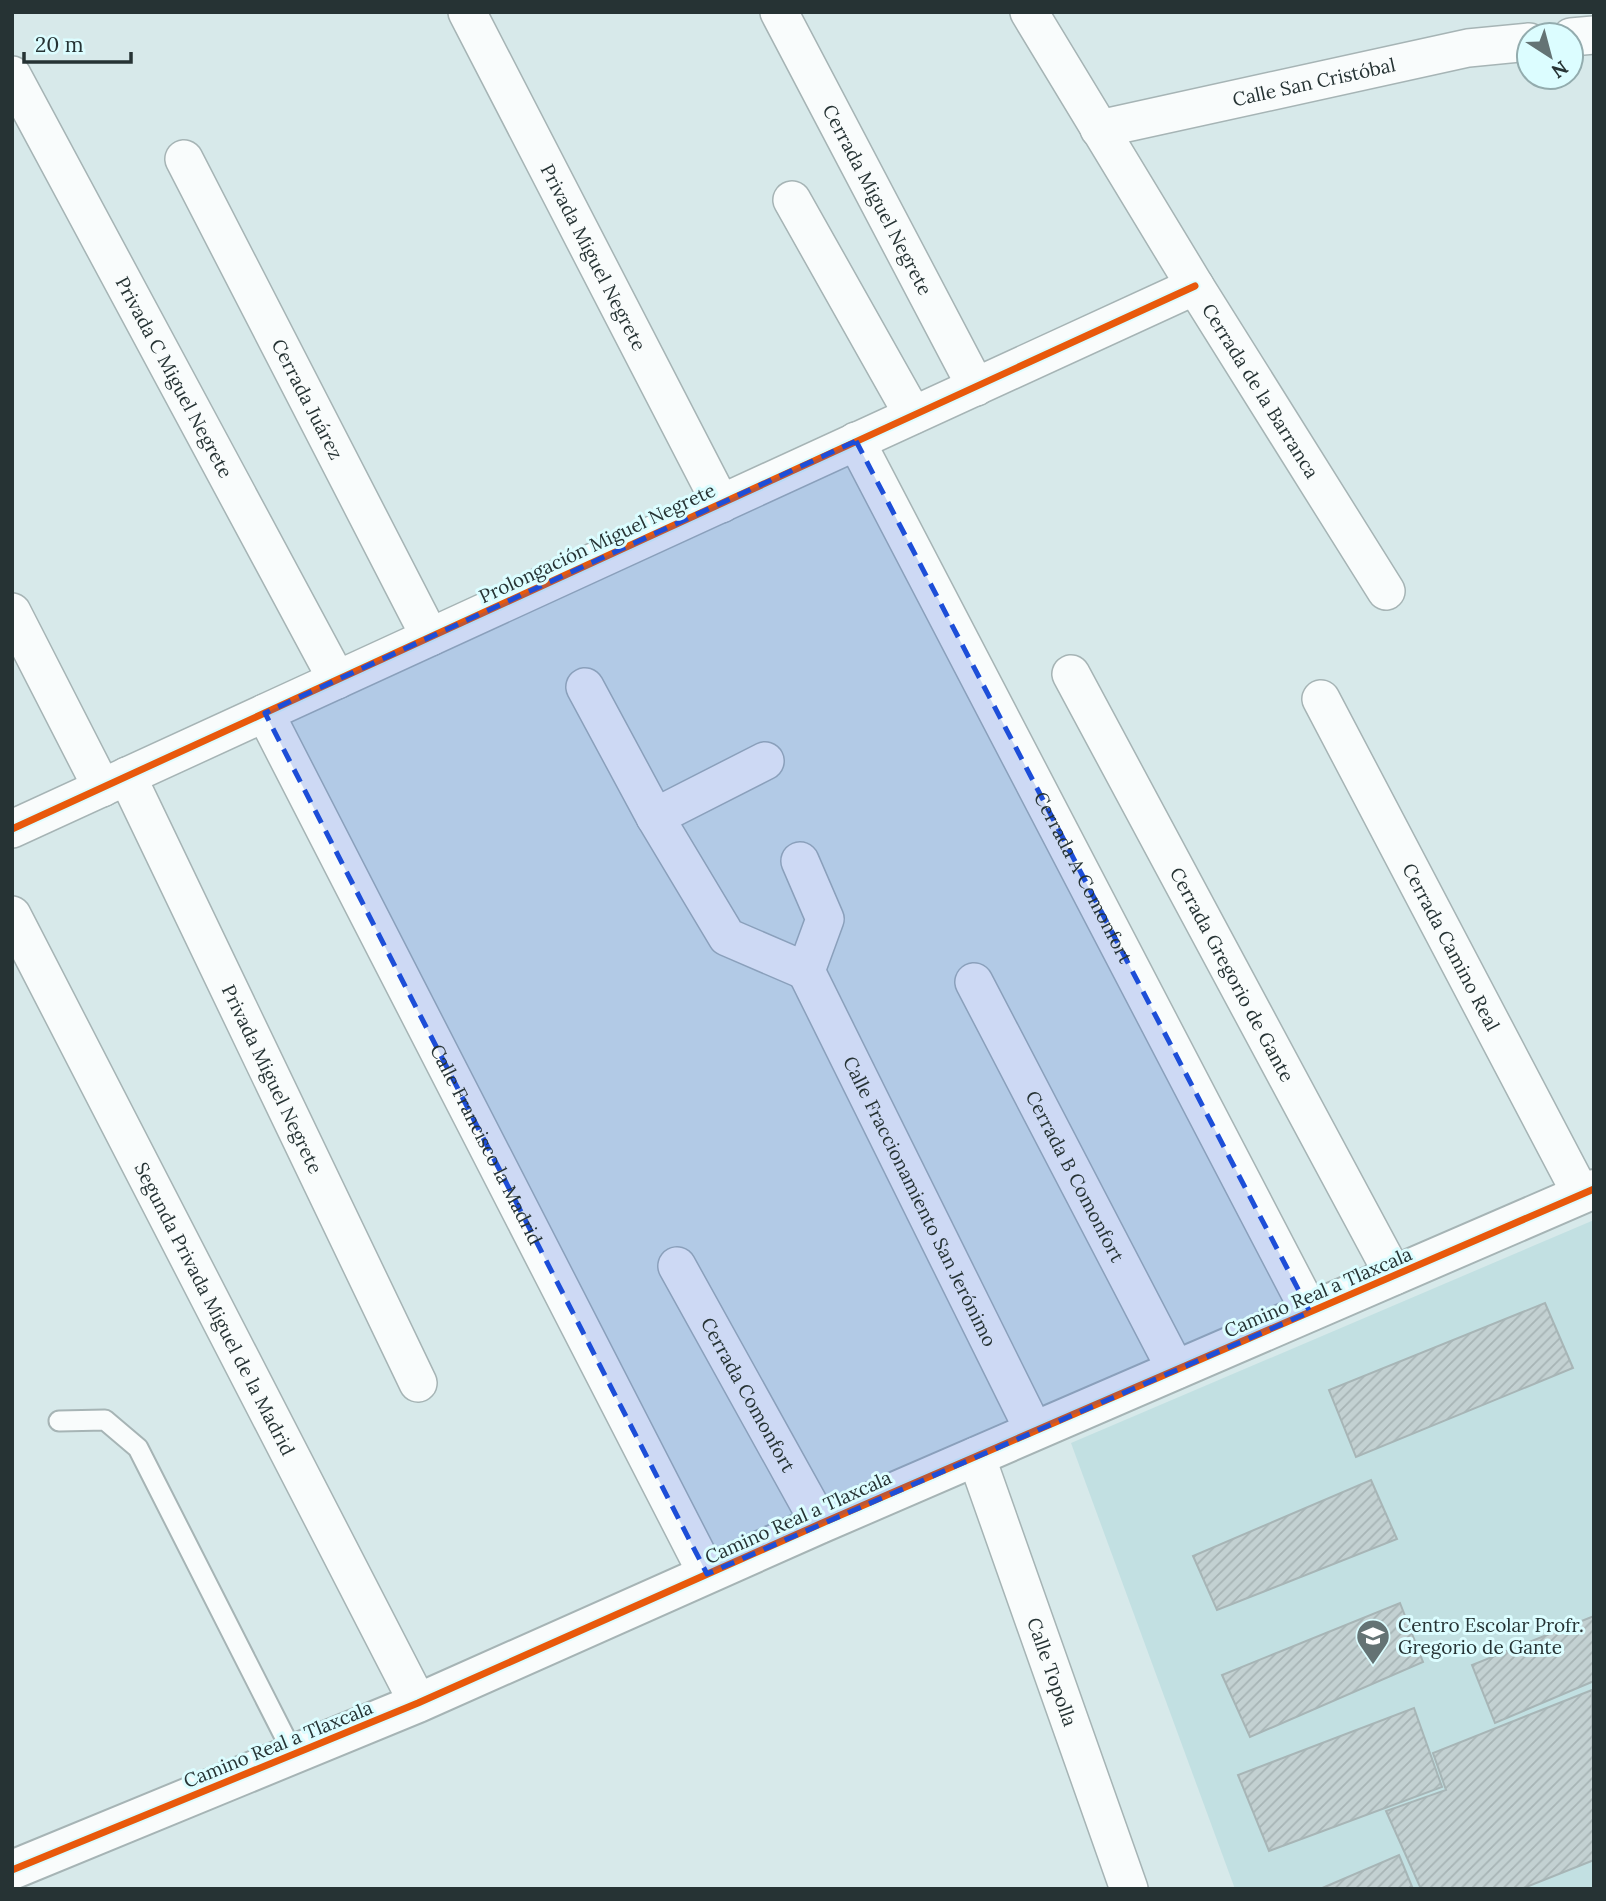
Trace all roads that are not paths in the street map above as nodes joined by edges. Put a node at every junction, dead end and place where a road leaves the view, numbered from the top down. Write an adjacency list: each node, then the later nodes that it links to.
1 (467, 12): 13 (street, Privada Miguel Negrete)
2 (779, 12): 10 (street, Cerrada Miguel Negrete)
3 (1029, 12): 6 (street, Cerrada de la Barranca)
4 (1515, 43): 6 (street, Calle San Cristóbal)
5 (12, 75): 18 (street, Privada C Miguel Negrete)
6 (1099, 129): 9 (street, Cerrada de la Barranca)
7 (184, 159): 16 (street, Cerrada Juárez)
8 (792, 200): 11 (street)
9 (1195, 286): 10 (street, Prolongación Miguel Negrete); 14 (street, Cerrada de la Barranca)
10 (976, 387): 11 (street, Prolongación Miguel Negrete)
11 (913, 415): 12 (street, Prolongación Miguel Negrete)
12 (856, 441): 13 (street, Prolongación Miguel Negrete); 33 (street, Cerrada A Comonfort)
13 (721, 504): 16 (street, Prolongación Miguel Negrete)
14 (1386, 591)
15 (12, 612): 23 (street, Privada Miguel Negrete)
16 (430, 637): 18 (street, Prolongación Miguel Negrete)
17 (1071, 674): 32 (street, Cerrada Gregorio de Gante)
18 (337, 680): 21 (street, Prolongación Miguel Negrete)
19 (584, 687): 24 (street)
20 (1321, 699): 30 (street, Cerrada Camino Real)
21 (265, 713): 23 (street, Prolongación Miguel Negrete); 40 (street, Calle Francisco la Madrid)
22 (765, 761): 24 (street)
23 (115, 782): 25 (street, Prolongación Miguel Negrete); 35 (street, Privada Miguel Negrete)
24 (655, 817): 28 (street)
25 (12, 829)
26 (800, 861): 28 (street)
27 (12, 915): 41 (street, Segunda Privada Miguel de la Madrid)
28 (806, 971): 37 (street, Calle Fraccionamiento San Jerónimo)
29 (974, 982): 34 (street, Cerrada B Comonfort)
30 (1588, 1191): 32 (street, Camino Real a Tlaxcala)
31 (677, 1266): 39 (street, Cerrada Comonfort)
32 (1394, 1276): 33 (street, Camino Real a Tlaxcala)
33 (1310, 1312): 34 (street, Camino Real a Tlaxcala)
34 (1176, 1370): 37 (street, Camino Real a Tlaxcala)
35 (418, 1383)
36 (60, 1421): 42 (lane)
37 (1034, 1431): 38 (street, Camino Real a Tlaxcala)
38 (976, 1456): 39 (street, Camino Real a Tlaxcala); 44 (street, Calle Topolla)
39 (820, 1524): 40 (street, Camino Real a Tlaxcala)
40 (707, 1574): 41 (street, Camino Real a Tlaxcala)
41 (418, 1703): 42 (street, Camino Real a Tlaxcala)
42 (294, 1755): 43 (street, Camino Real a Tlaxcala)
43 (12, 1870)
44 (1129, 1889)

